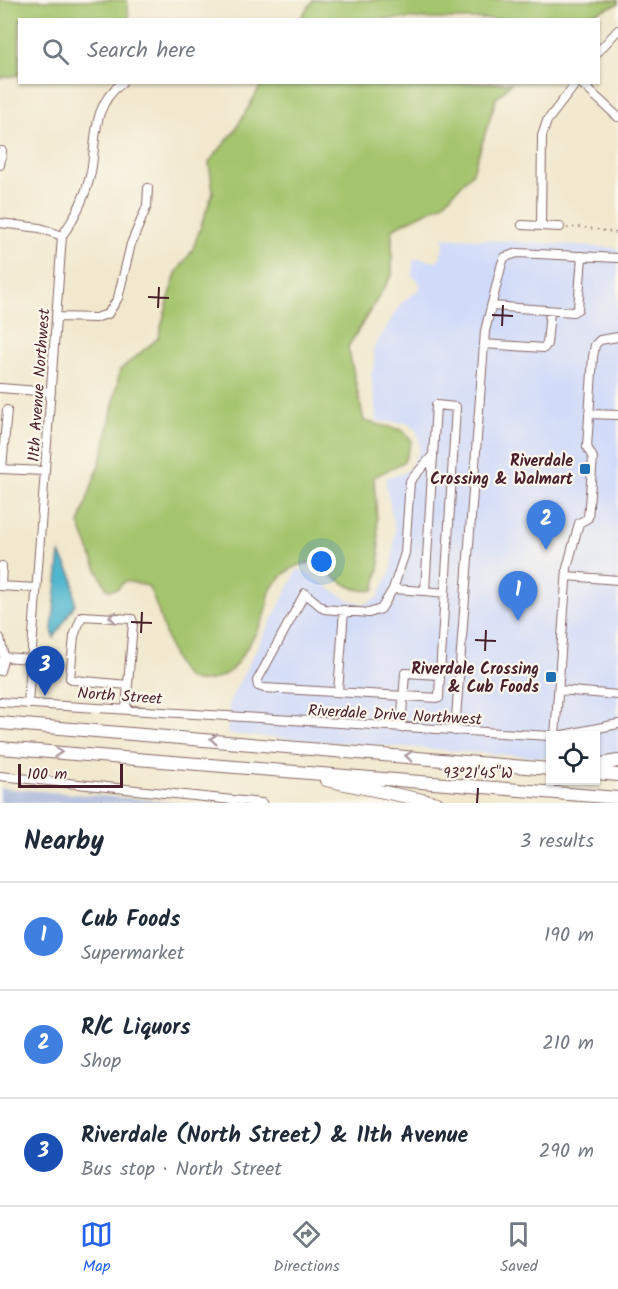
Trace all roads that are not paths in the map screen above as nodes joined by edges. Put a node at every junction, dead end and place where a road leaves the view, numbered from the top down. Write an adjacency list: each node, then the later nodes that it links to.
1 (618, 30): 2 (street)
2 (600, 50)
3 (121, 84): 14 (street, 11th Avenue Northwest)
4 (576, 84): 12 (street)
5 (580, 84): 6 (street)
6 (618, 117)
7 (2, 151): 8 (street)
8 (0, 165)
9 (148, 188): 19 (street)
10 (0, 223): 14 (street)
11 (522, 225): 12 (street)
12 (541, 226): 13 (street)
13 (560, 227)
14 (62, 236): 19 (street, 11th Avenue Northwest)
15 (582, 256): 16 (street); 17 (street); 18 (street)
16 (618, 258)
17 (492, 306): 18 (street); 21 (street)
18 (550, 311): 21 (street)
19 (57, 317): 23 (street, 11th Avenue Northwest)
20 (618, 337): 25 (street)
21 (484, 344): 56 (street)
22 (0, 388): 23 (street)
23 (51, 392): 29 (street, 11th Avenue Northwest)
24 (7, 410): 28 (street)
25 (589, 414): 26 (street); 31 (street)
26 (618, 415)
27 (433, 455): 35 (street); 36 (street); 37 (street)
28 (1, 469): 29 (street)
29 (45, 471): 34 (street, 11th Avenue Northwest)
30 (2, 566): 33 (street)
31 (567, 576): 32 (street); 45 (street)
32 (618, 580)
33 (1, 586): 34 (street)
34 (36, 588): 41 (street, 11th Avenue Northwest)
35 (393, 589): 36 (street); 38 (street)
36 (425, 591): 37 (street)
37 (445, 593): 43 (street)
38 (344, 610): 46 (street); 46 (street)
39 (0, 638): 40 (street)
40 (4, 657): 41 (street); 42 (street)
41 (31, 659): 50 (street, 11th Avenue Northwest)
42 (0, 671)
43 (440, 675): 48 (street); 48 (street)
44 (128, 685): 44 (street, one-way to 44); 51 (street)
45 (559, 690): 47 (street); 57 (street)
46 (338, 692): 48 (street)
47 (618, 694)
48 (403, 695): 55 (street)
49 (0, 702): 50 (street, North Street)
50 (28, 704): 51 (street, North Street)
51 (126, 709): 52 (street, North Street)
52 (238, 718): 55 (street, Riverdale Drive Northwest)
53 (0, 723): 64 (highway, one-way to 53)
54 (618, 724): 58 (street)
55 (401, 728): 56 (street, Riverdale Drive Northwest)
56 (455, 731): 59 (street, Riverdale Drive Northwest)
57 (557, 731)
58 (579, 731)
59 (546, 736)
60 (0, 748): 63 (highway, one-way to 63)
61 (618, 761): 62 (highway)
62 (600, 764)
63 (245, 766): 68 (highway); 70 (highway)
64 (546, 767)
65 (600, 773): 66 (highway)
66 (618, 775)
67 (0, 777): 69 (street)
68 (618, 798)
69 (262, 803)
70 (437, 803)

